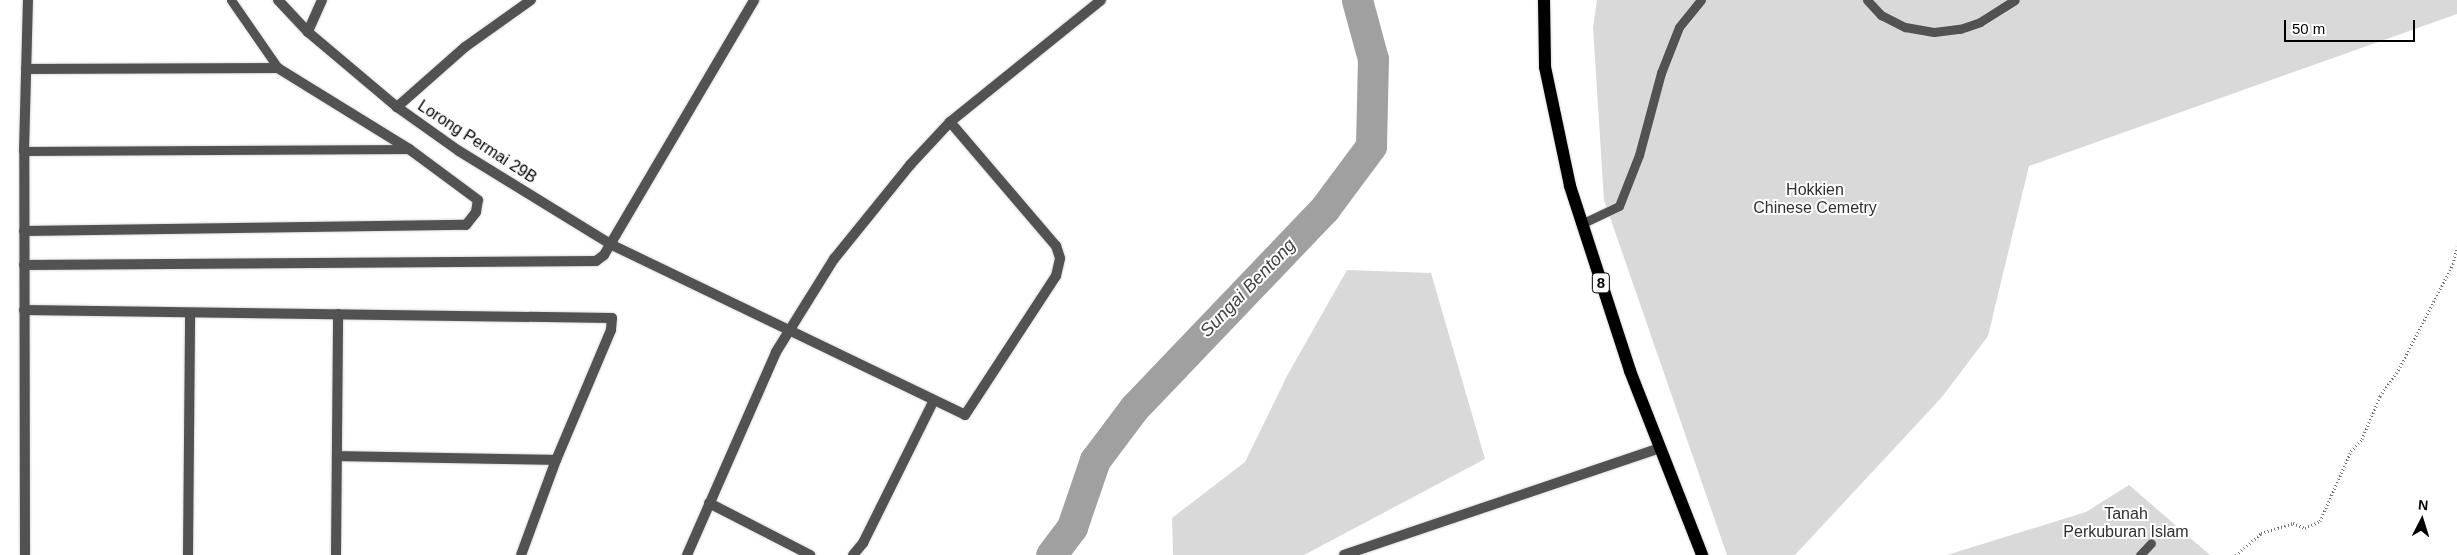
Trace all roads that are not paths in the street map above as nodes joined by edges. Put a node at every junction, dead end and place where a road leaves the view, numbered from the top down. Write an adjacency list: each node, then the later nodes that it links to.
1 (28, 0): 14 (street)
2 (231, 0): 13 (lane)
3 (278, 0): 12 (street)
4 (322, 0): 12 (street)
5 (531, 0): 15 (street, Lorong Permai 29B)
6 (754, 0): 21 (street)
7 (1100, 0): 16 (street)
8 (1544, 0): 19 (main road, 8)
9 (1701, 0): 19 (lane)
10 (1867, 0): 11 (lane)
11 (2015, 0)
12 (308, 32): 15 (street)
13 (278, 68): 14 (street); 17 (street)
14 (26, 69): 18 (street)
15 (398, 107): 21 (street, Lorong Permai 29B)
16 (950, 122): 26 (street); 27 (street, Lorong Permai 29B)
17 (409, 150): 18 (lane); 20 (street)
18 (24, 151): 20 (street)
19 (1581, 224): 28 (main road, 8)
20 (24, 231): 22 (street)
21 (610, 244): 22 (street); 26 (street, Lorong Permai 29B)
22 (24, 266): 23 (street)
23 (24, 310): 24 (street); 33 (street)
24 (190, 314): 25 (street); 34 (street)
25 (338, 314): 29 (street); 30 (street)
26 (788, 328): 27 (street, Lorong Permai 29B); 31 (street)
27 (933, 402): 39 (street)
28 (1658, 449): 40 (street); 41 (main road, 8)
29 (337, 456): 30 (street); 35 (street)
30 (556, 460): 36 (street)
31 (709, 503): 37 (street); 38 (street)
32 (2151, 543): 42 (lane)
33 (25, 555)
34 (188, 555)
35 (336, 555)
36 (521, 555)
37 (687, 555)
38 (810, 555)
39 (853, 555)
40 (1344, 555)
41 (1702, 555)
42 (2140, 555)

